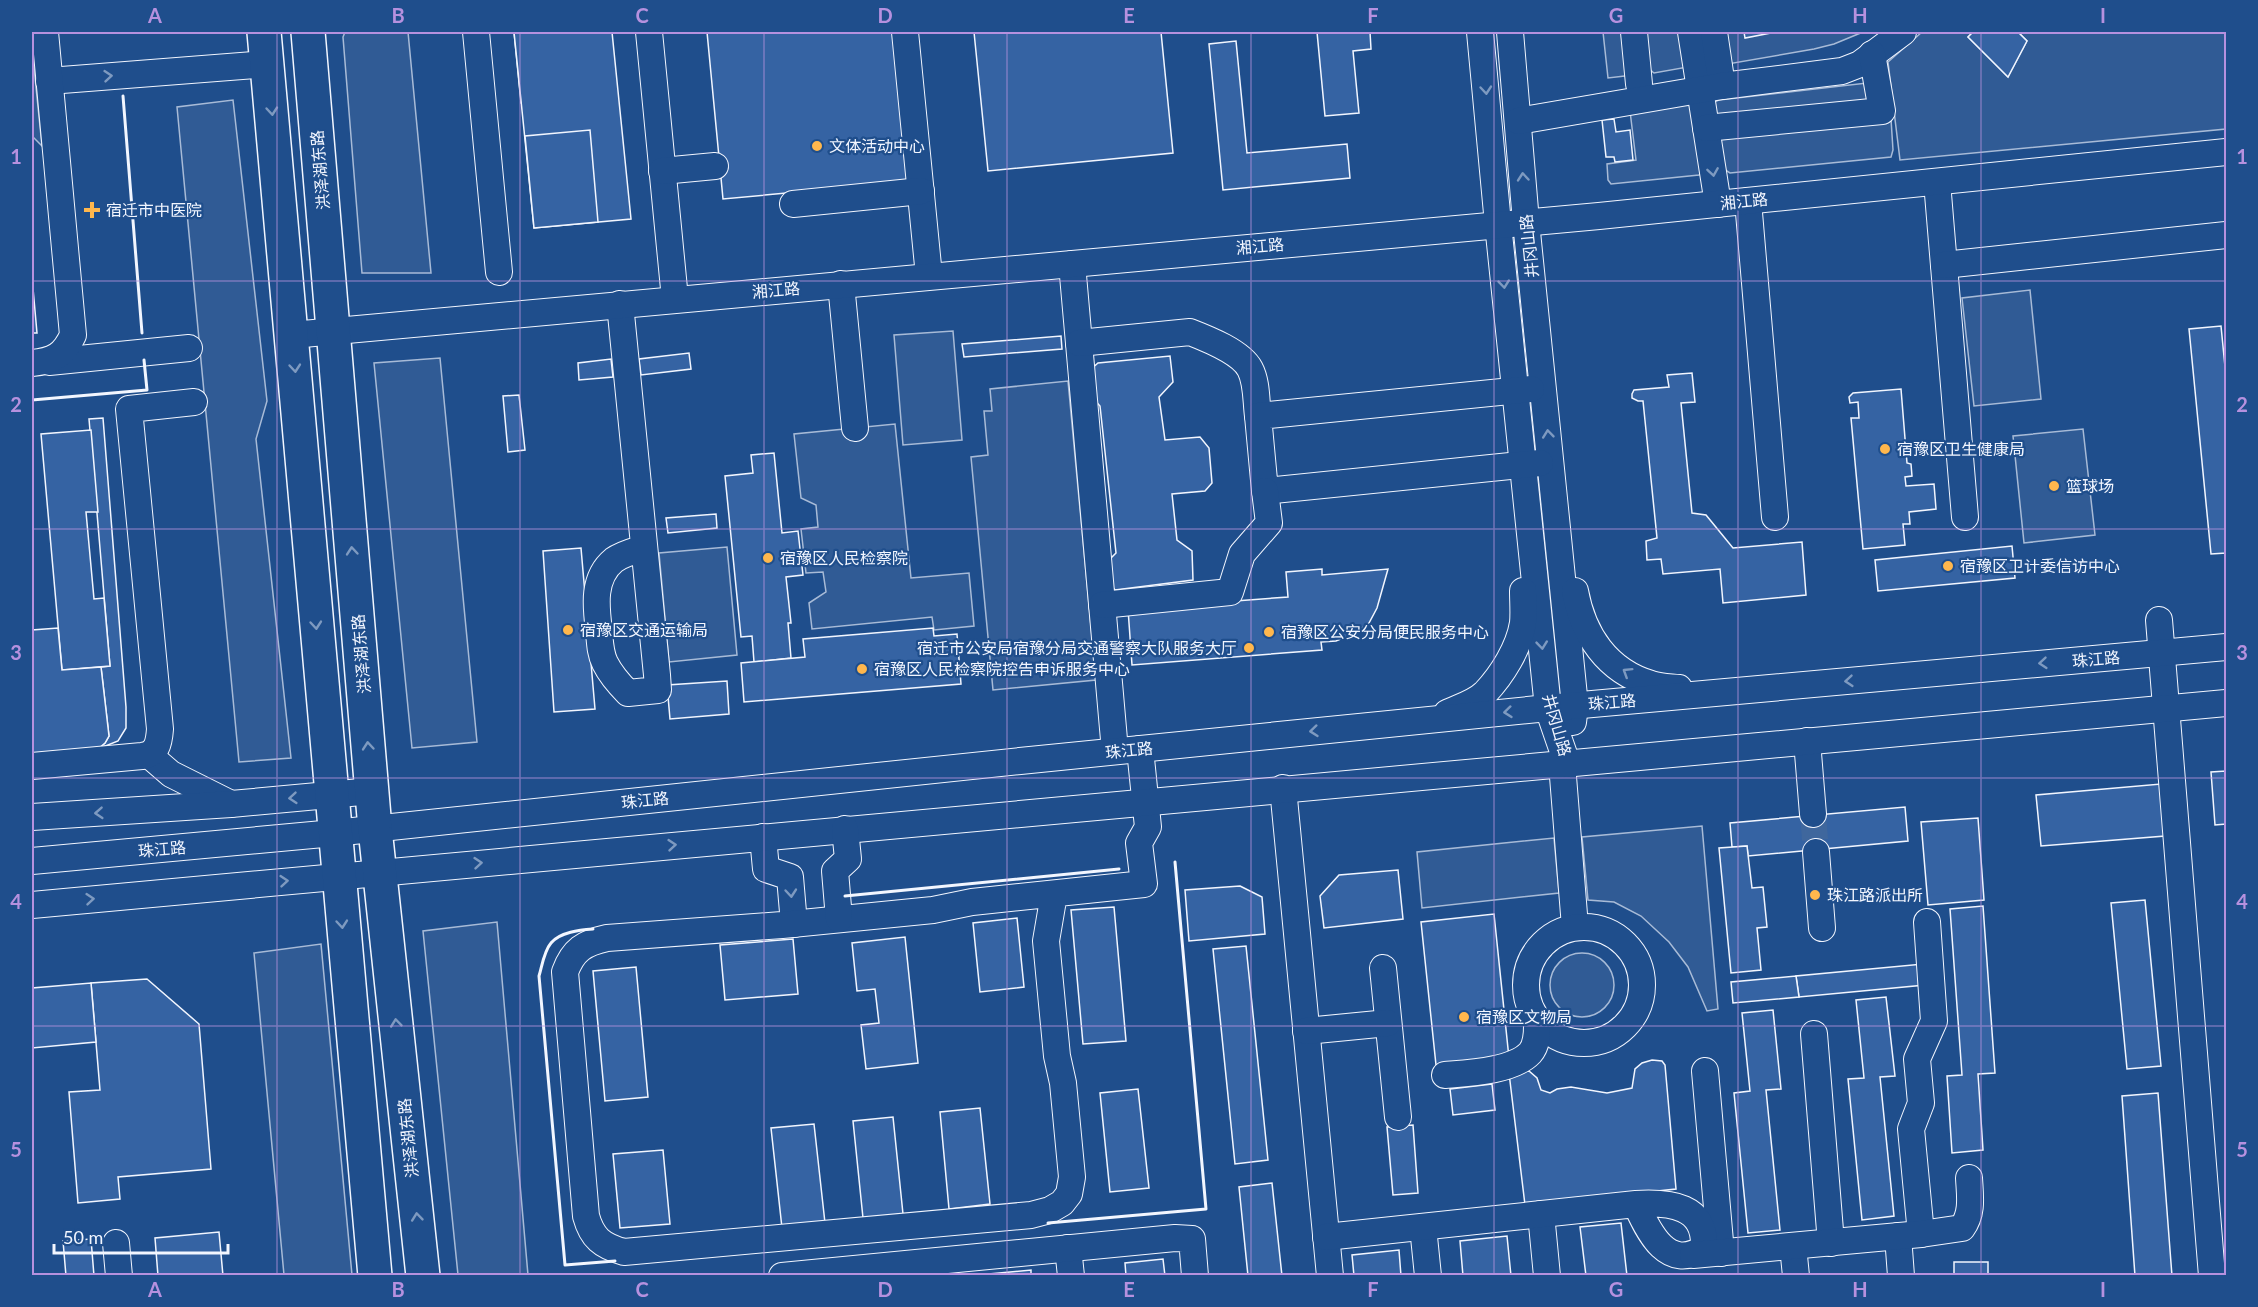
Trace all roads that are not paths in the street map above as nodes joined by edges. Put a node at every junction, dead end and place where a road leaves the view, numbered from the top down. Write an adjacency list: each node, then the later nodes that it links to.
1 (45, 32): 17 (street)
2 (264, 32): 15 (main road)
3 (308, 32): 39 (main road, 洪泽湖东路)
4 (476, 32): 34 (street)
5 (648, 32): 23 (street)
6 (905, 32): 25 (street)
7 (1480, 32): 30 (street, 井冈山路, one-way to 30)
8 (1510, 32): 19 (street, 井冈山路)
9 (1634, 32): 18 (street)
10 (1691, 32): 16 (street)
11 (1714, 32): 16 (street)
12 (1885, 32): 16 (street)
13 (1903, 32): 14 (street)
14 (1872, 54): 16 (street); 20 (street)
15 (267, 64): 17 (street, one-way to 15); 40 (main road, one-way to 40)
16 (1710, 80): 18 (street); 19 (street); 20 (street)
17 (49, 81): 43 (street)
18 (1639, 84): 19 (street)
19 (1517, 113): 29 (street, 井冈山路, one-way to 19)
20 (1706, 128): 28 (street, one-way to 28)
21 (2226, 152): 24 (street, 湘江路)
22 (715, 166): 23 (street)
23 (662, 171): 37 (street)
24 (1937, 182): 26 (street, 湘江路); 33 (street)
25 (921, 191): 27 (street); 35 (street)
26 (1748, 201): 28 (street, 湘江路); 52 (street)
27 (793, 204)
28 (1718, 204): 29 (street, 湘江路)
29 (1526, 222): 30 (street, 湘江路); 44 (street, 井冈山路)
30 (1498, 224): 32 (street, 湘江路); 45 (street, 井冈山路, one-way to 45)
31 (2226, 236): 33 (street)
32 (1072, 264): 35 (street, 湘江路); 41 (street)
33 (1944, 265): 53 (street)
34 (499, 272)
35 (929, 276): 36 (street, 湘江路)
36 (841, 284): 37 (street, 湘江路); 48 (street)
37 (675, 299): 38 (street, 湘江路)
38 (620, 304): 39 (street, 湘江路); 54 (street)
39 (334, 330): 40 (street, 湘江路); 71 (main road, 洪泽湖东路, one-way to 39)
40 (292, 335): 72 (main road, one-way to 72)
41 (1079, 343): 47 (street); 55 (street)
42 (189, 348): 43 (street)
43 (36, 363)
44 (1543, 387): 45 (street); 49 (street, 井冈山路, one-way to 44)
45 (1515, 390): 47 (street); 50 (street, 井冈山路)
46 (194, 402): 67 (street)
47 (1257, 416): 51 (street)
48 (855, 428)
49 (1551, 468): 50 (street); 59 (street, one-way to 49); 61 (street, 井冈山路)
50 (1524, 470): 51 (street); 62 (street, 井冈山路, one-way to 62); 64 (street)
51 (1265, 491): 55 (street)
52 (1774, 517)
53 (1965, 517)
54 (644, 548): 54 (street)
55 (1102, 605): 66 (street)
56 (2159, 620): 58 (street)
57 (2226, 647): 58 (street, 珠江路)
58 (2162, 653): 59 (street, 珠江路, one-way to 59); 63 (street)
59 (1724, 692): 61 (street, 珠江路)
60 (2226, 703): 63 (street)
61 (1575, 706): 62 (street, 珠江路); 68 (street, 井冈山路)
62 (1548, 708): 64 (street, 珠江路, one-way to 64); 68 (street, 井冈山路)
63 (2166, 708): 65 (street); 125 (street)
64 (1430, 720): 66 (street, 珠江路, one-way to 66)
65 (1807, 741): 68 (street); 75 (street)
66 (1128, 750): 73 (street); 77 (street, 珠江路)
67 (149, 755): 69 (street); 74 (street)
68 (1565, 764): 70 (street); 90 (street)
69 (32, 766)
70 (1283, 788): 73 (street); 95 (street)
71 (372, 791): 72 (street); 77 (main road, 洪泽湖东路)
72 (330, 795): 74 (street, one-way to 74); 79 (main road)
73 (1146, 801): 78 (street); 85 (street)
74 (231, 804): 76 (street, one-way to 76)
75 (1813, 814)
76 (32, 817)
77 (375, 829): 79 (street, 珠江路); 83 (main road, 洪泽湖东路)
78 (845, 829): 80 (street); 87 (street)
79 (334, 833): 82 (street, 珠江路); 84 (main road)
80 (763, 837): 83 (street, one-way to 80); 89 (street, one-way to 89)
81 (1816, 852): 91 (street)
82 (32, 861)
83 (381, 872): 84 (street); 116 (main road, 洪泽湖东路, one-way to 83)
84 (337, 876): 86 (street, one-way to 84); 115 (main road, one-way to 115)
85 (1054, 894): 87 (street); 89 (street)
86 (32, 905)
87 (839, 919): 89 (street)
88 (1927, 922): 104 (street)
89 (794, 924)
90 (1575, 927): 93 (street); 93 (street)
91 (1822, 927)
92 (1383, 968): 94 (street)
93 (1537, 1021): 98 (street)
94 (1388, 1023): 95 (street); 99 (street)
95 (1306, 1031): 105 (street)
96 (1814, 1034): 107 (street)
97 (1705, 1071): 110 (street)
98 (1445, 1075)
99 (1398, 1117)
100 (1969, 1178): 104 (street)
101 (1636, 1204): 102 (street); 111 (street); 111 (street)
102 (1541, 1214): 103 (street); 122 (street)
103 (1423, 1227): 105 (street); 121 (street)
104 (1910, 1235): 107 (street); 124 (street)
105 (1326, 1237): 120 (street)
106 (116, 1243): 114 (street)
107 (1831, 1243): 108 (street)
108 (1793, 1246): 110 (street); 123 (street)
109 (1068, 1248): 112 (street); 118 (street); 119 (street)
110 (1721, 1253): 111 (street)
111 (1684, 1262)
112 (937, 1268): 113 (street)
113 (812, 1274): 117 (street)
114 (119, 1275)
115 (375, 1275)
116 (423, 1275)
117 (782, 1275)
118 (1071, 1275)
119 (1195, 1275)
120 (1330, 1275)
121 (1428, 1275)
122 (1547, 1275)
123 (1796, 1275)
124 (1902, 1275)
125 (2212, 1275)

